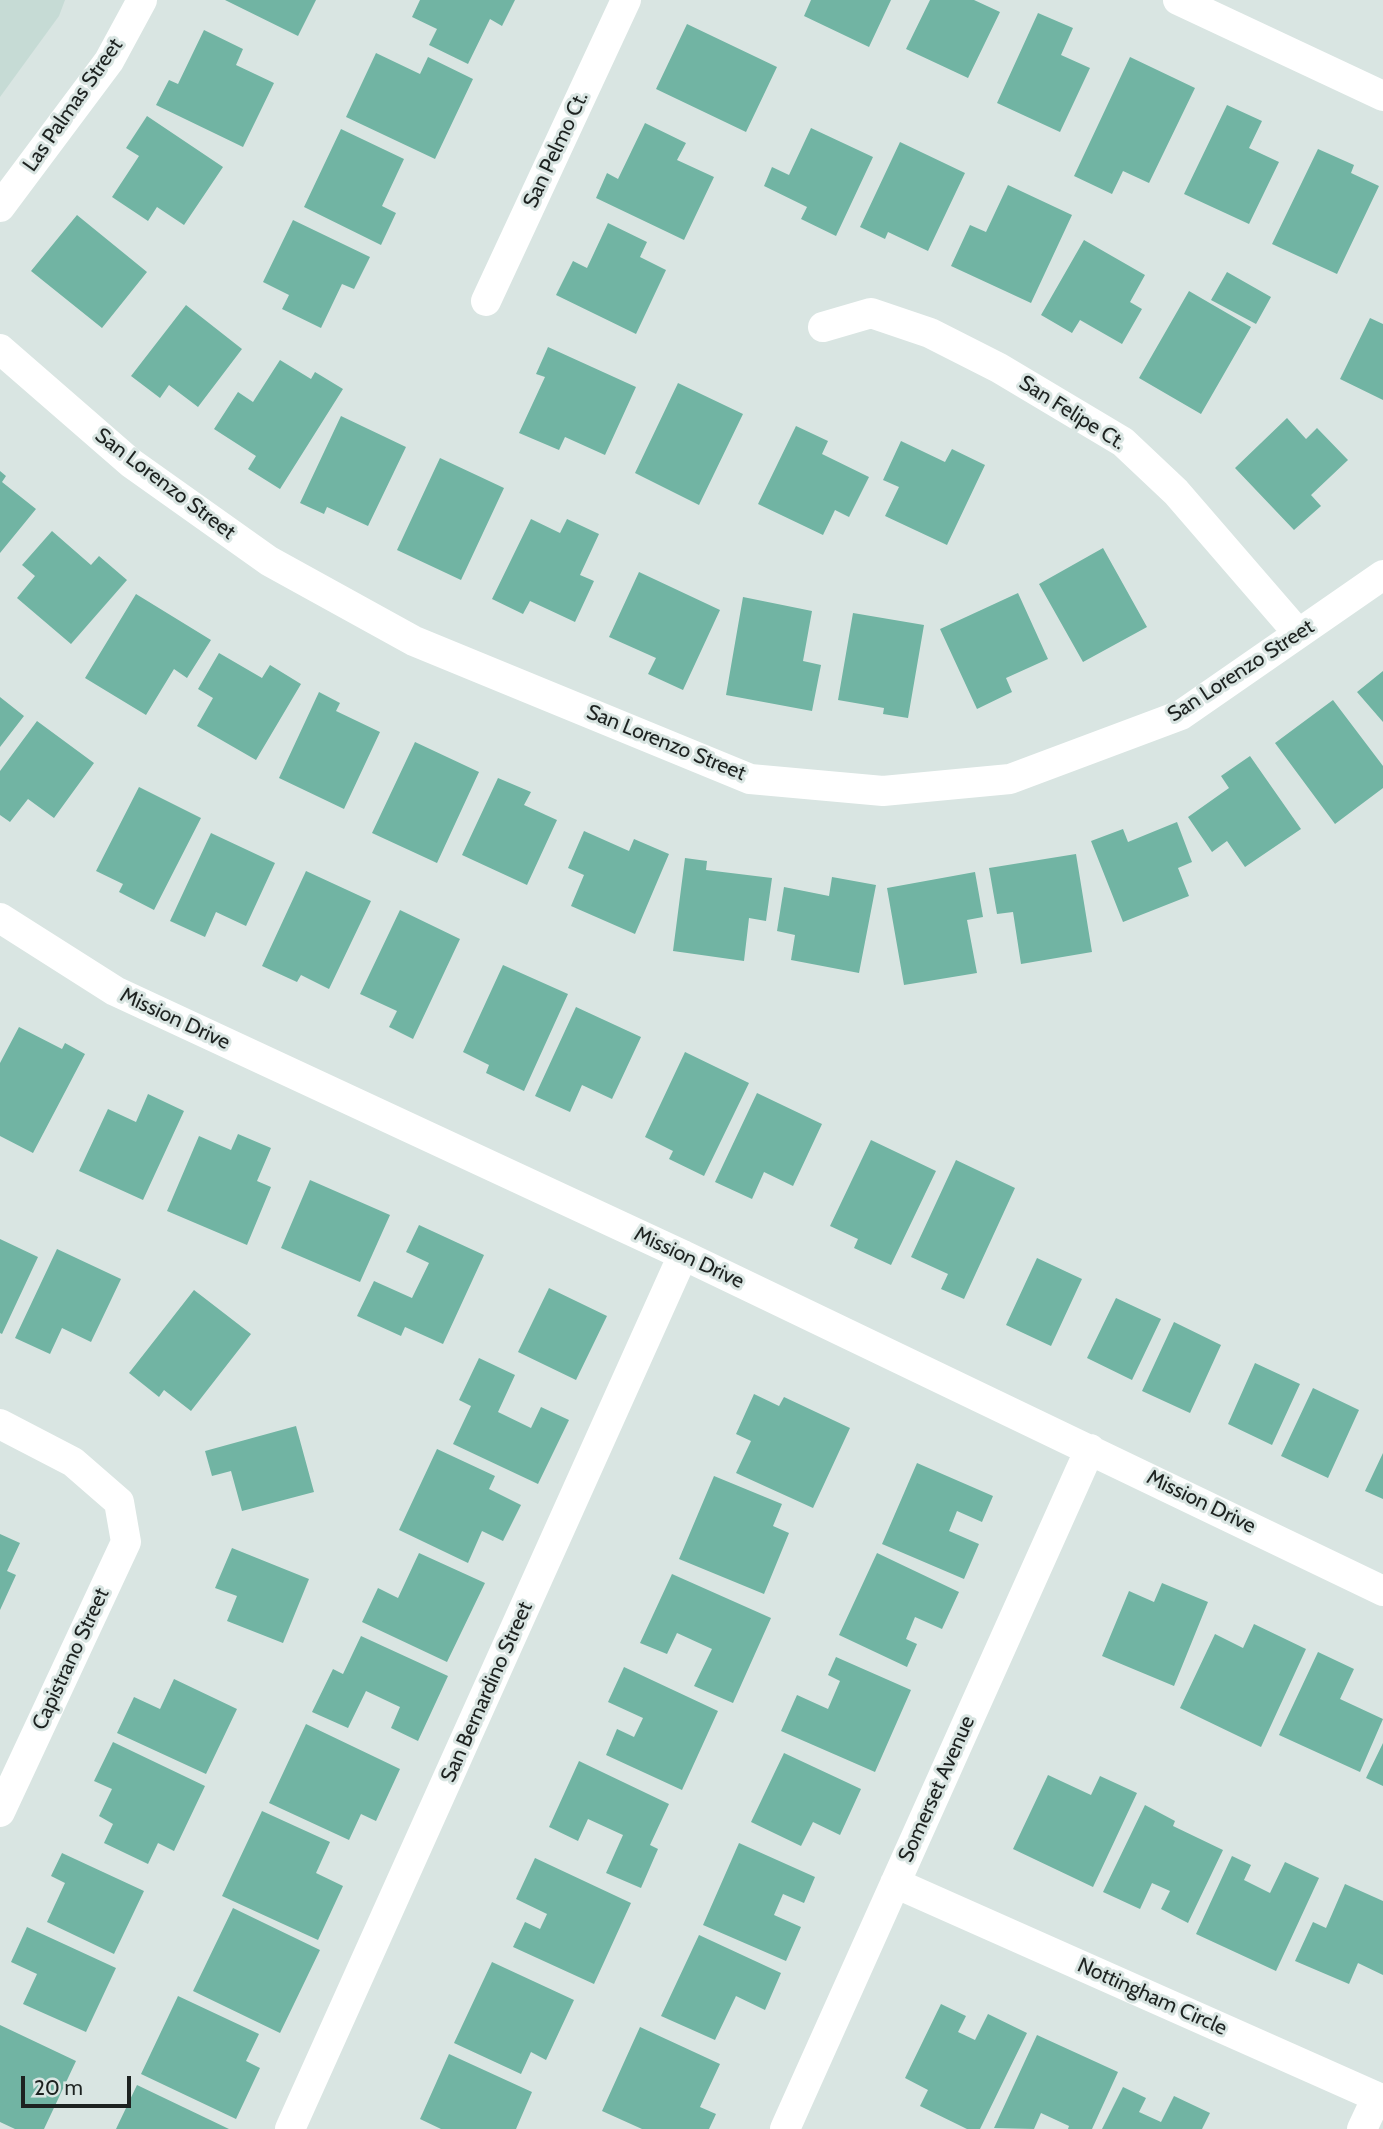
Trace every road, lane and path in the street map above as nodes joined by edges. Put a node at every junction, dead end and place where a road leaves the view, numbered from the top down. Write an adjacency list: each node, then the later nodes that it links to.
1 (142, 0): 5 (street, Las Palmas Street)
2 (626, 0): 6 (street, San Pelmo Ct.)
3 (1178, 0): 4 (street)
4 (1383, 96)
5 (0, 207)
6 (486, 300)
7 (823, 327): 10 (street, San Felipe Ct.)
8 (0, 349): 10 (street, San Lorenzo Street)
9 (1383, 575): 10 (street, San Lorenzo Street)
10 (1298, 633)
11 (0, 918): 12 (street, Mission Drive)
12 (682, 1255): 14 (street, Mission Drive); 18 (street, San Bernardino Street)
13 (0, 1424): 16 (street, Capistrano Street)
14 (1090, 1449): 15 (street, Mission Drive); 17 (street, Somerset Avenue)
15 (1383, 1591)
16 (0, 1812)
17 (895, 1883): 19 (street, Somerset Avenue); 20 (street, Nottingham Circle)
18 (290, 2129)
19 (785, 2129)
20 (1362, 2129)

